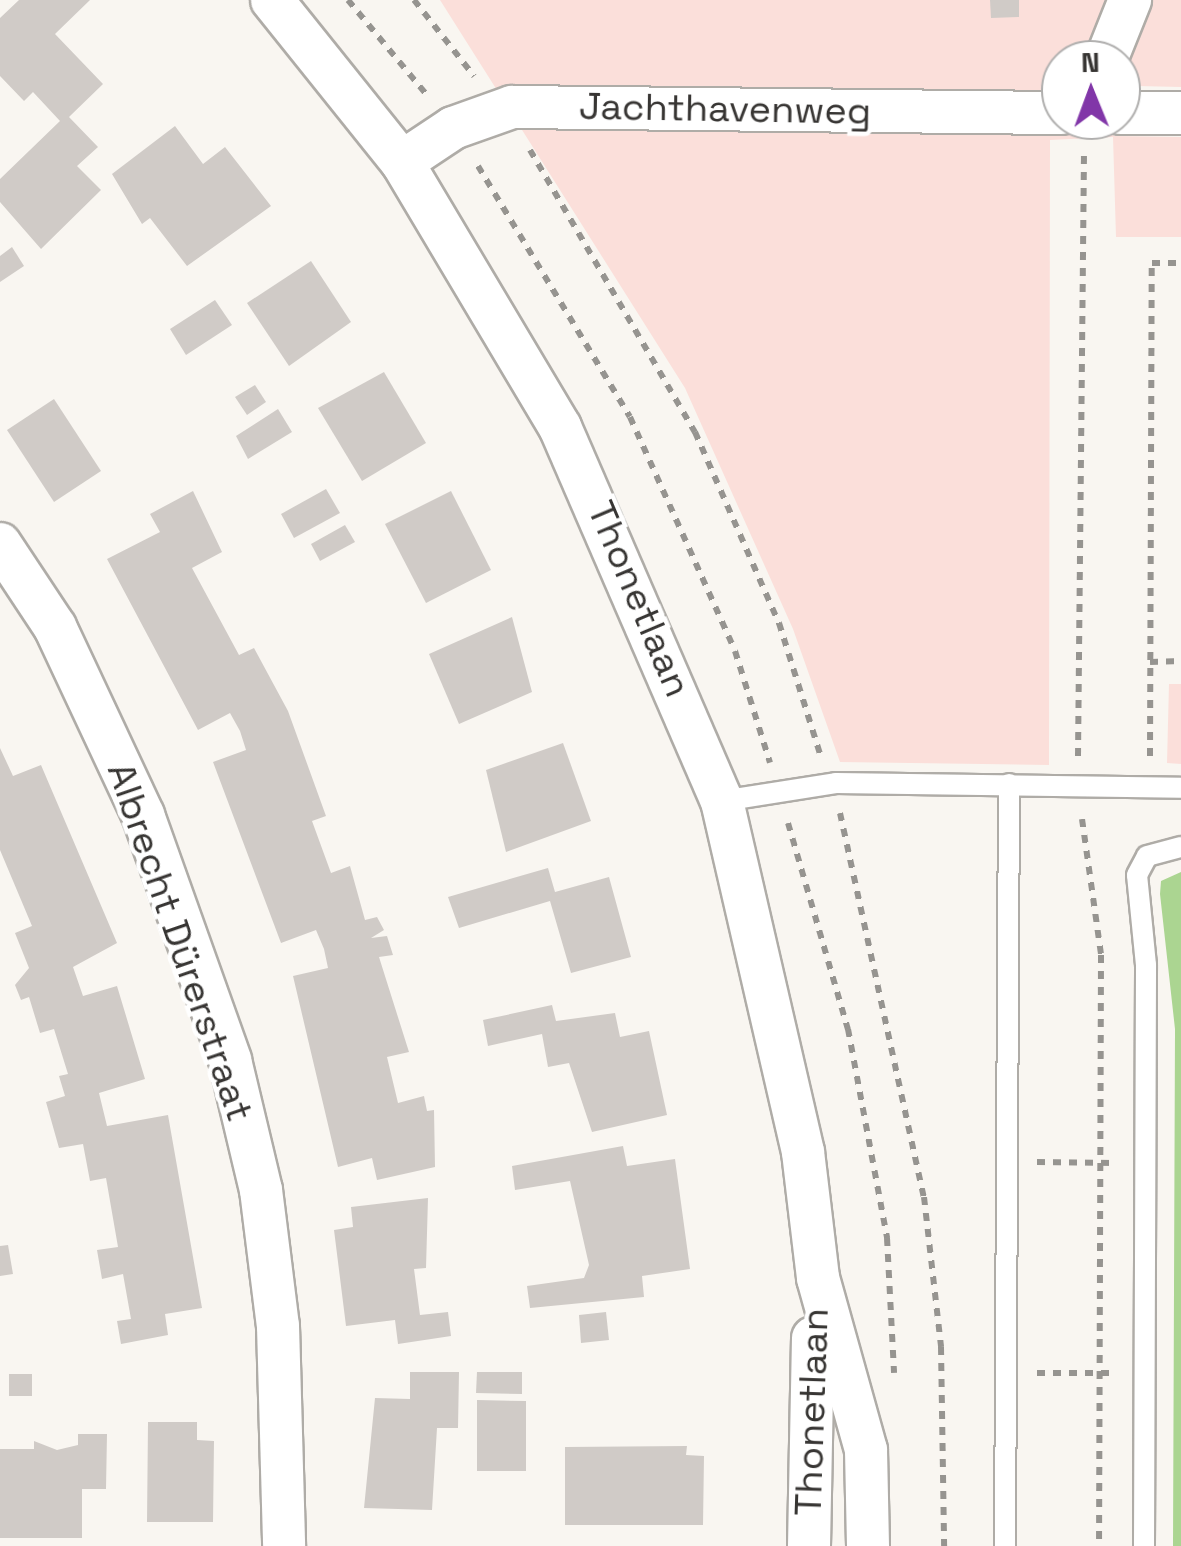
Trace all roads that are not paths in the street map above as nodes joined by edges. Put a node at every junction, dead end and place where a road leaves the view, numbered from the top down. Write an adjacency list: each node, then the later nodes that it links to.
1 (272, 0): 7 (street, Thonetlaan)
2 (1130, 0): 3 (street)
3 (1114, 40)
4 (1141, 113): 5 (street)
5 (1181, 114)
6 (1041, 125): 7 (street, Jachthavenweg)
7 (402, 162): 11 (street, Thonetlaan)
8 (0, 544): 14 (street, Albrecht Dürerstraat)
9 (1010, 784): 10 (lane); 11 (lane); 17 (lane)
10 (1181, 788)
11 (722, 801): 13 (street, Thonetlaan)
12 (1181, 847): 18 (lane)
13 (818, 1278): 15 (street, Thonetlaan); 16 (street, Thonetlaan)
14 (284, 1546)
15 (810, 1546)
16 (868, 1546)
17 (1005, 1546)
18 (1144, 1546)

